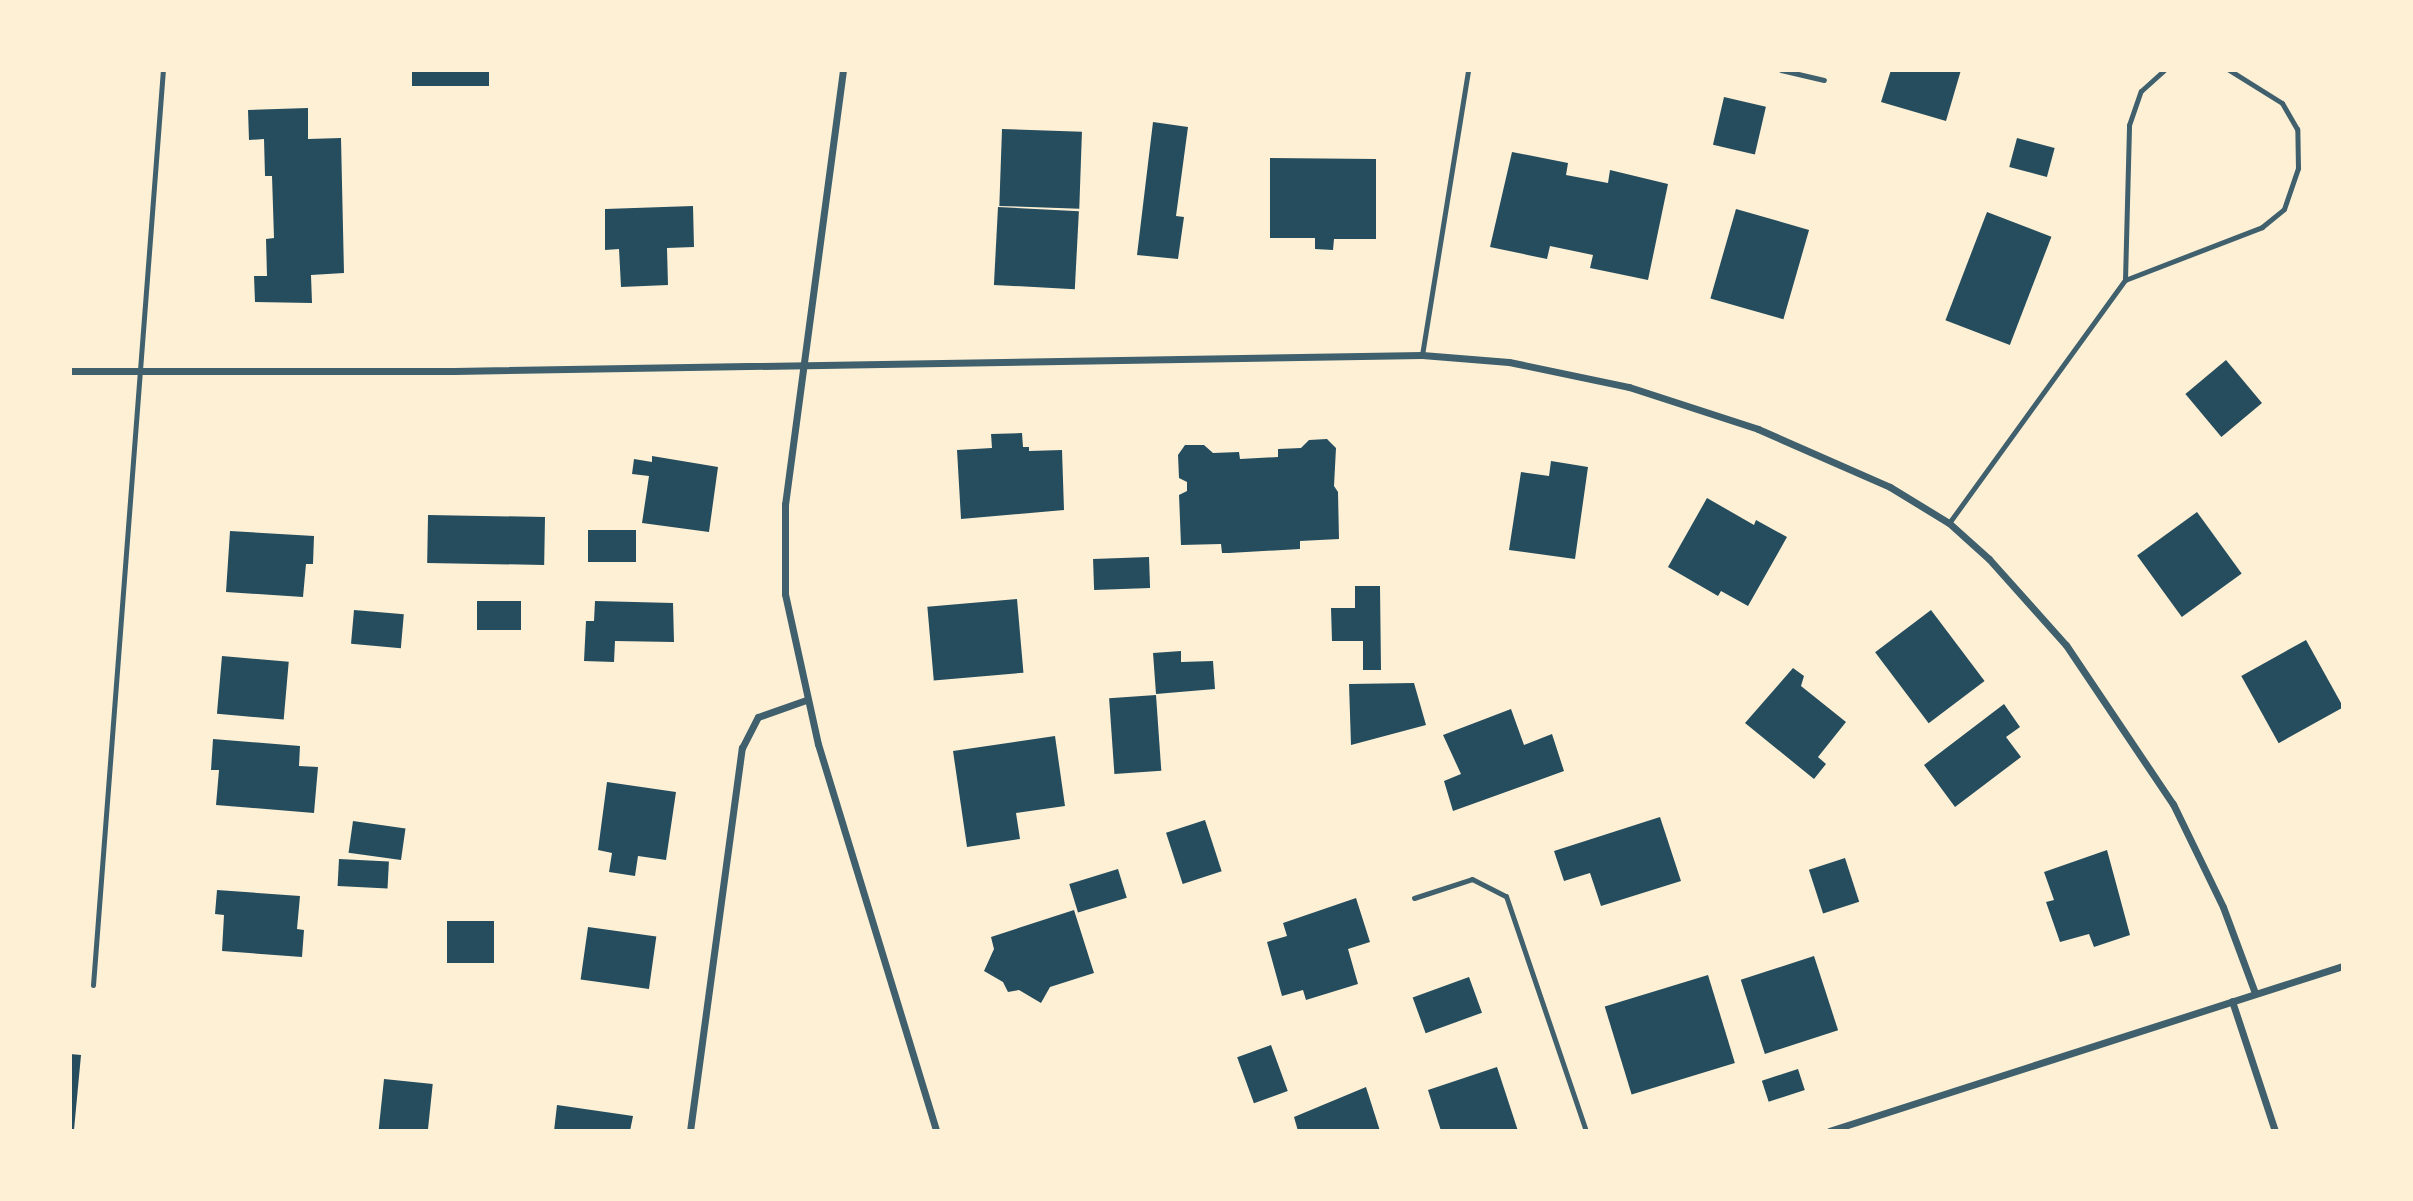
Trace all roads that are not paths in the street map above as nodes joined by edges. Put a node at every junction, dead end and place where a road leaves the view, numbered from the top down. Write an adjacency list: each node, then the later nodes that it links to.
1 (163, 70): 12 (lane)
2 (844, 70): 10 (street)
3 (1468, 70): 9 (lane)
4 (1781, 70): 7 (lane)
5 (2164, 70): 8 (lane)
6 (2229, 70): 8 (lane)
7 (1824, 80)
8 (2125, 280): 13 (lane)
9 (1422, 355): 10 (street); 13 (street)
10 (806, 366): 12 (street); 14 (street)
11 (70, 371): 12 (street)
12 (139, 373): 17 (lane)
13 (1949, 523): 18 (street)
14 (806, 700): 20 (street); 21 (street)
15 (1414, 898): 22 (lane)
16 (2343, 966): 18 (street)
17 (93, 985)
18 (2255, 993): 19 (street)
19 (2232, 1000): 23 (street); 24 (street)
20 (690, 1131)
21 (936, 1131)
22 (1586, 1131)
23 (1829, 1131)
24 (2275, 1131)

